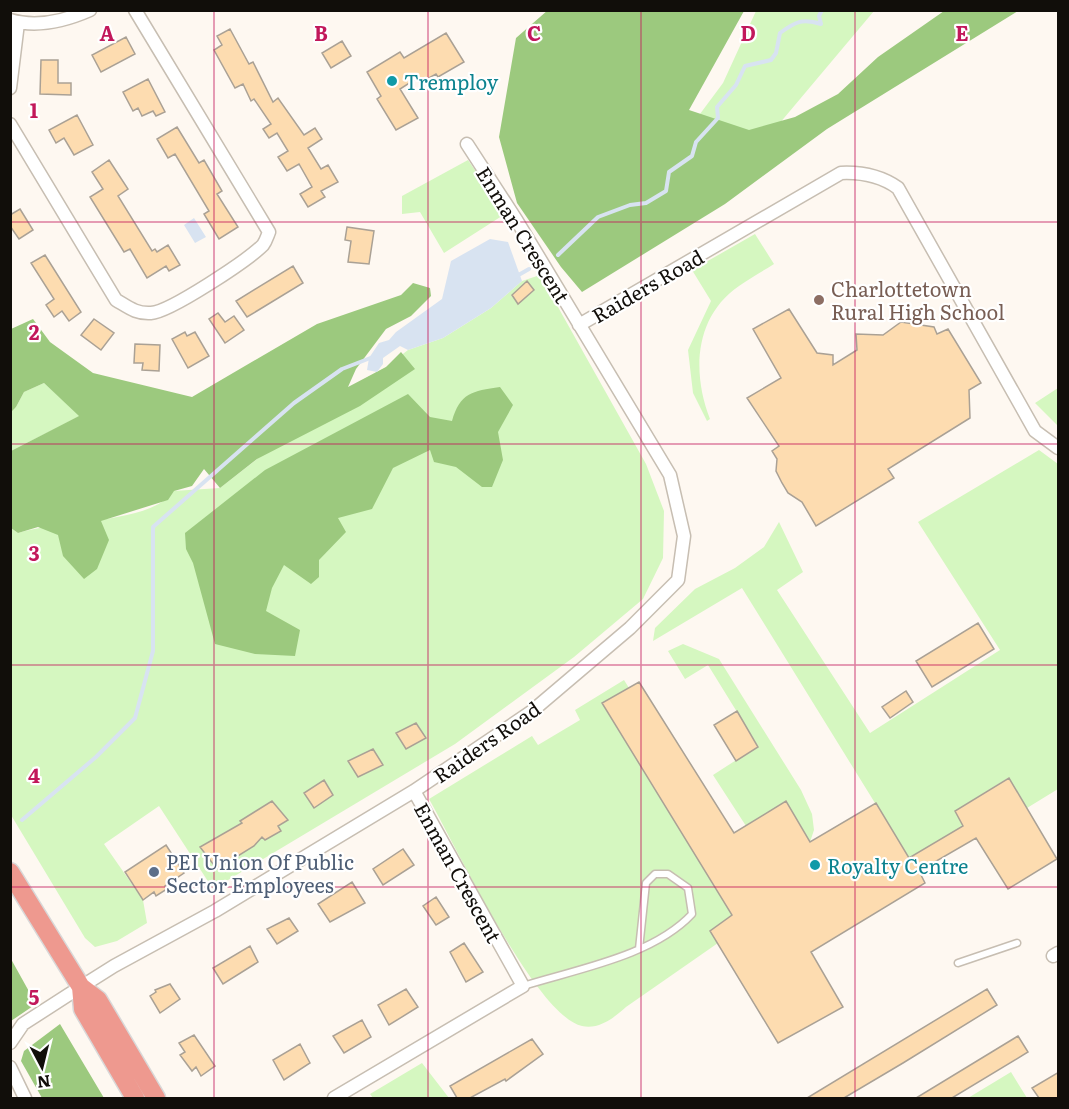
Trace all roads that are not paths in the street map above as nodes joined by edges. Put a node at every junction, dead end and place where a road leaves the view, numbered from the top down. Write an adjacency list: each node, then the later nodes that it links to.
1 (90, 10): 3 (street)
2 (135, 10): 5 (street)
3 (14, 21): 4 (street)
4 (10, 88)
5 (10, 124)
6 (467, 144): 7 (street, Enman Crescent)
7 (579, 325): 8 (street, Raiders Road); 9 (street, Raiders Road)
8 (1059, 448)
9 (414, 791): 14 (street, Enman Crescent); 15 (street, Enman Crescent)
10 (10, 872): 15 (main road)
11 (1017, 943): 13 (lane)
12 (639, 949): 12 (lane); 14 (lane)
13 (958, 963)
14 (523, 986): 21 (street)
15 (74, 991): 16 (street, Enman Crescent); 19 (main road); 20 (main road)
16 (10, 1043)
17 (10, 1067): 18 (street)
18 (25, 1098)
19 (135, 1098)
20 (156, 1098)
21 (334, 1098)

